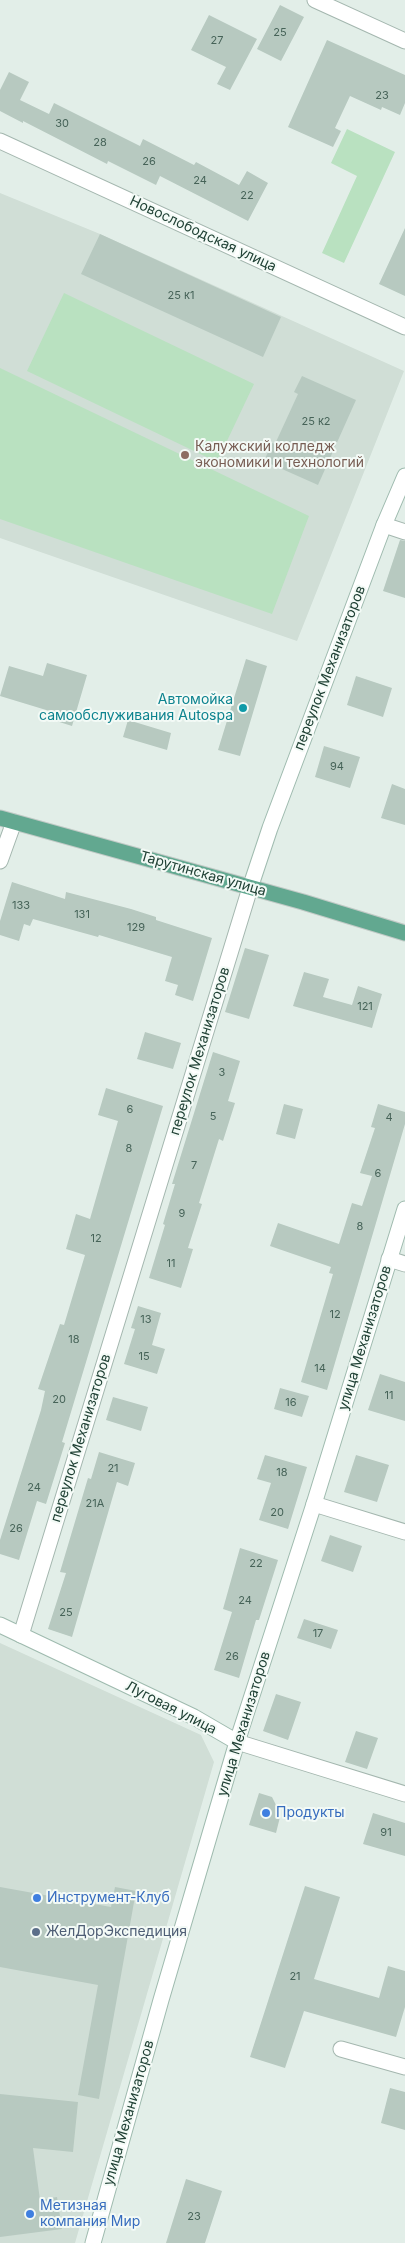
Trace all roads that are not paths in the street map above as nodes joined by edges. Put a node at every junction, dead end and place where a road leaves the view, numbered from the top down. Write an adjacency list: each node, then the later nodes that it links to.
1 (315, 0): 2 (street)
2 (405, 41)
3 (0, 141): 4 (street, Новослободская улица)
4 (405, 327)
5 (405, 476): 6 (street, переулок Механизаторов)
6 (384, 525): 7 (street); 10 (street, переулок Механизаторов)
7 (405, 532)
8 (7, 820): 9 (street); 10 (main road, Тарутинская улица)
9 (0, 861)
10 (250, 888): 11 (main road, Тарутинская улица); 18 (street, переулок Механизаторов)
11 (405, 933)
12 (405, 1209): 13 (street, улица Механизаторов)
13 (389, 1259): 14 (street); 15 (street, улица Механизаторов)
14 (405, 1264)
15 (314, 1504): 16 (street); 19 (street, улица Механизаторов)
16 (405, 1532)
17 (0, 1625): 18 (street, Луговая улица)
18 (21, 1635): 19 (street, Луговая улица)
19 (237, 1742): 20 (street, Луговая улица); 23 (street, улица Механизаторов)
20 (405, 1794)
21 (341, 2049): 22 (street)
22 (405, 2067)
23 (93, 2243)

